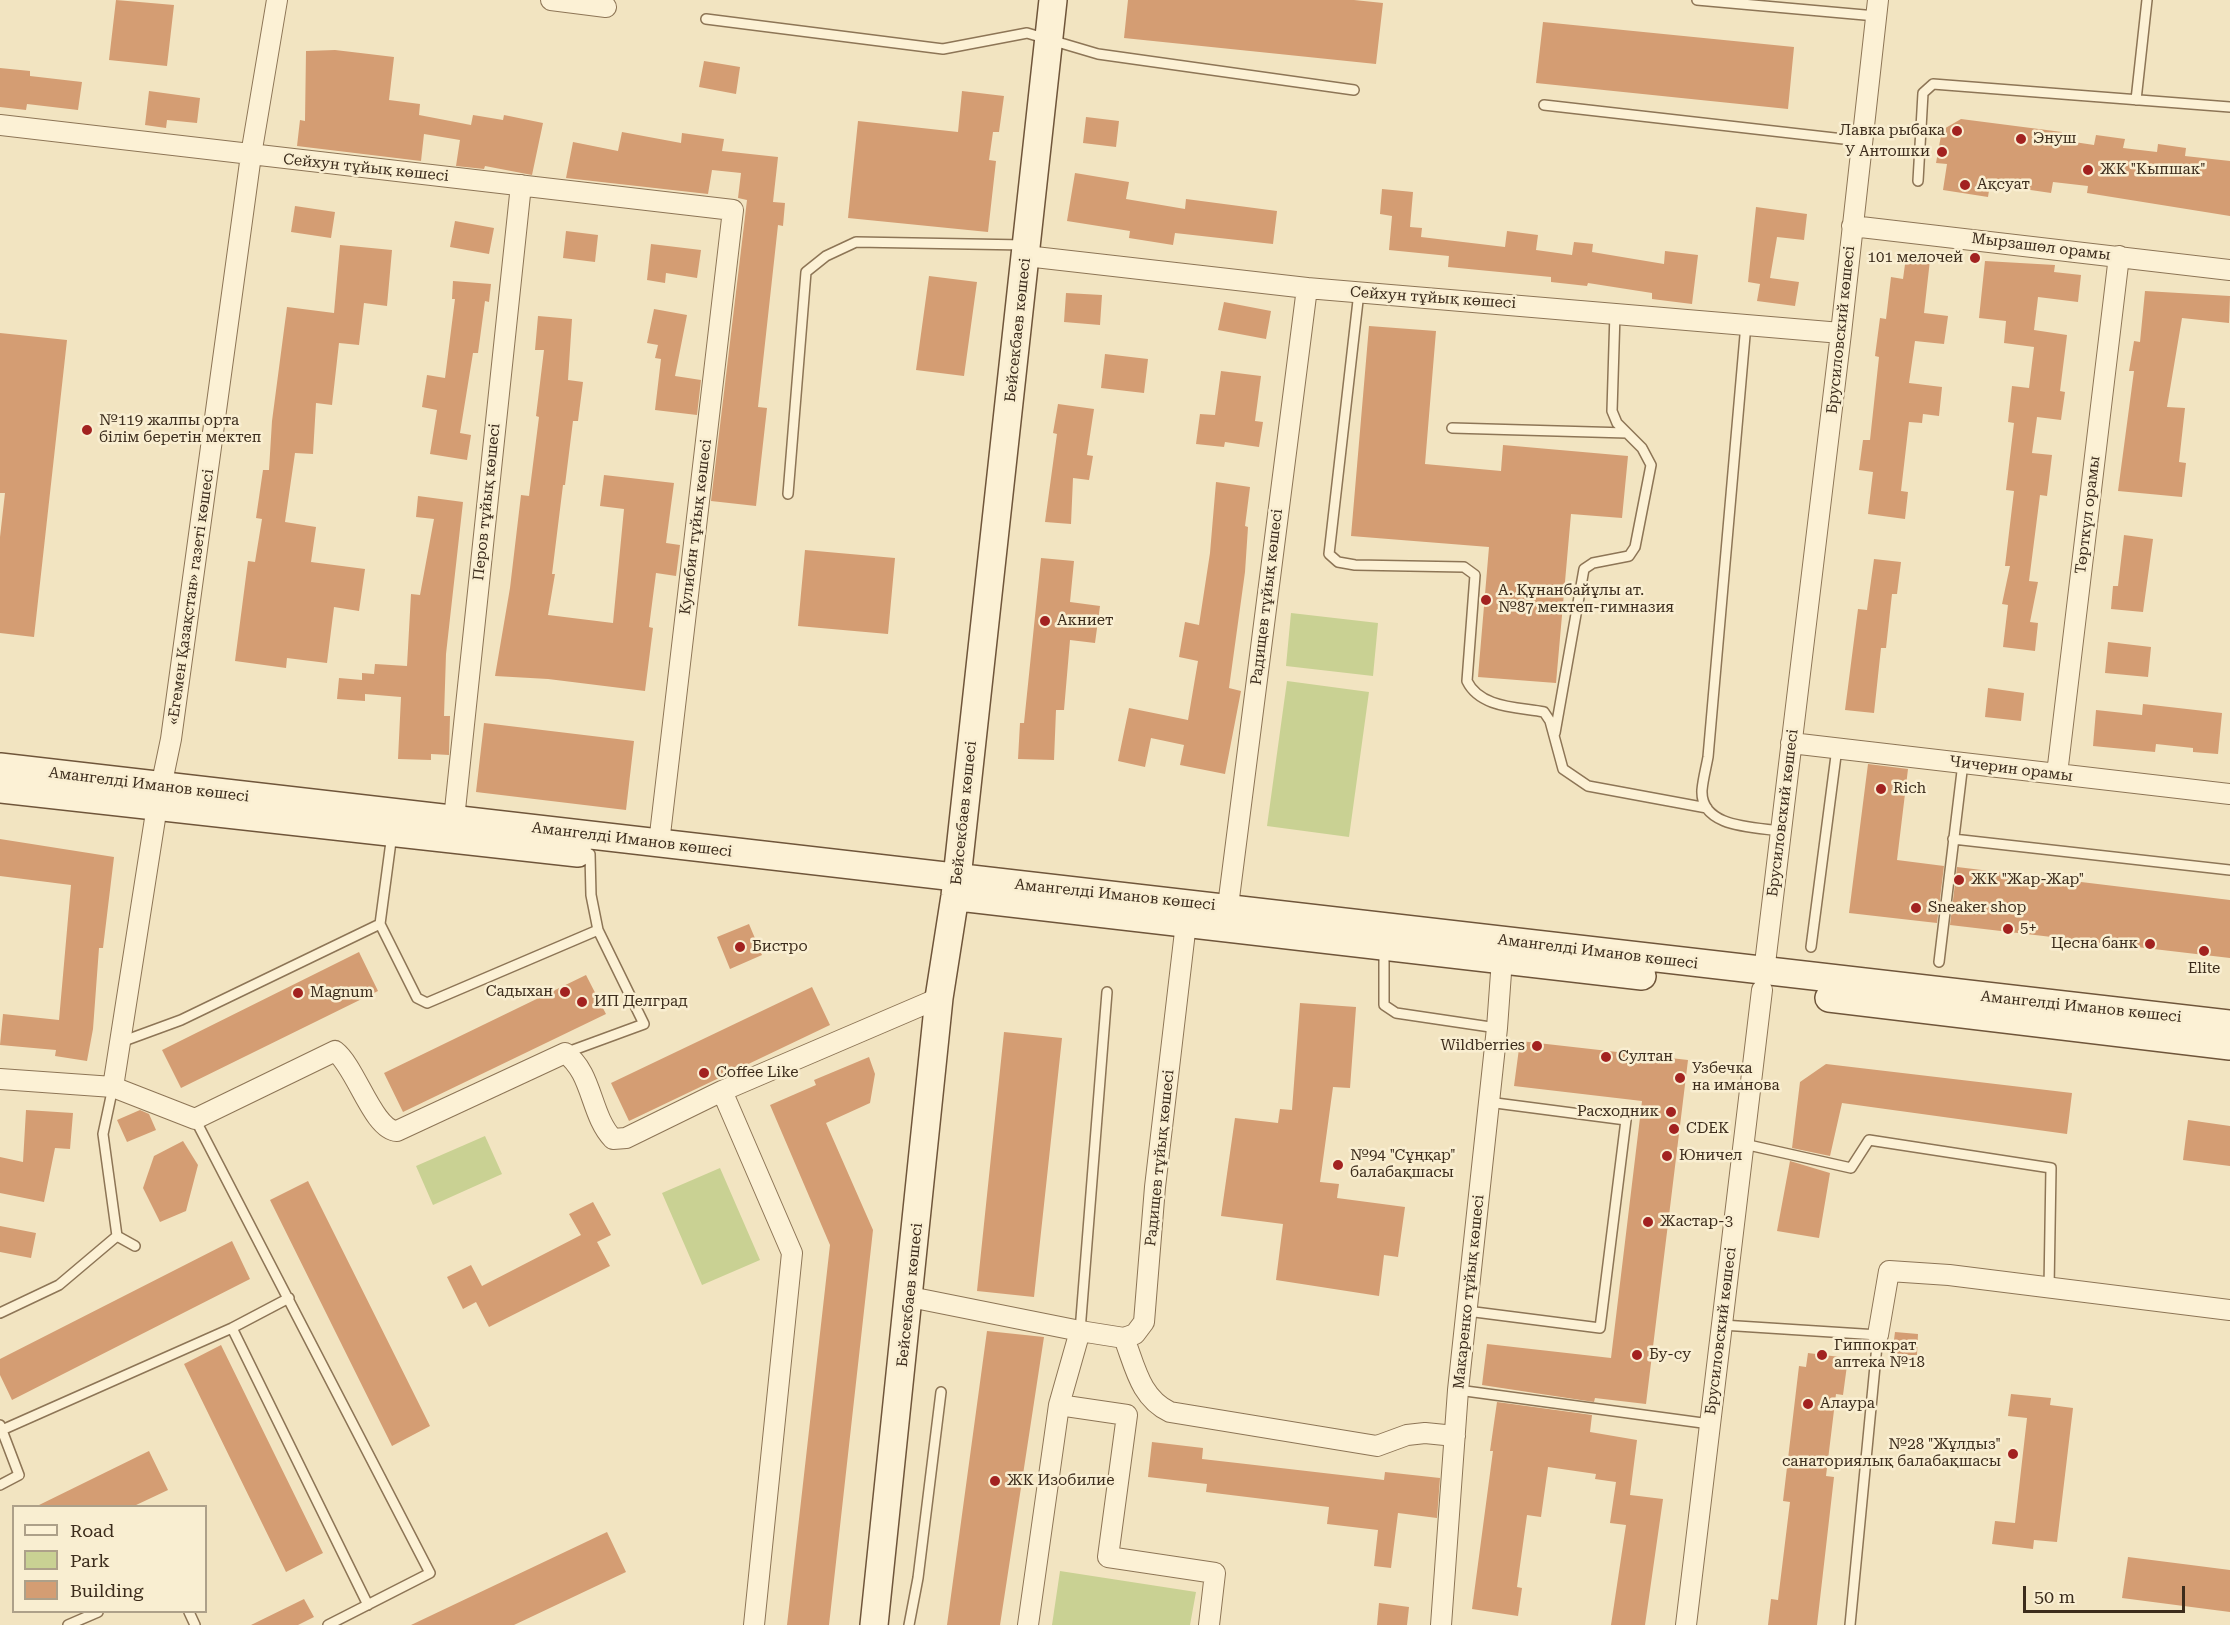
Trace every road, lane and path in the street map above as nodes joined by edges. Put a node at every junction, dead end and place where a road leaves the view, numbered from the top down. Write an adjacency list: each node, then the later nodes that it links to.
1 (277, 0): 16 (street, «Егемен Қазақстан» газеті көшесі)
2 (551, 0): 6 (street)
3 (1053, 0): 9 (main road, Бейсекбаев көшесі)
4 (1697, 0): 7 (lane)
5 (2147, 0): 11 (lane)
6 (606, 7)
7 (1877, 8): 15 (street, Брусиловский көшесі)
8 (706, 18): 9 (lane)
9 (1049, 39): 10 (lane); 21 (main road, Бейсекбаев көшесі)
10 (1354, 90)
11 (2136, 100): 13 (lane); 17 (lane)
12 (1544, 105): 15 (lane)
13 (2230, 107)
14 (0, 125): 16 (street, Сейхун тұйық көшесі)
15 (1861, 141): 20 (street, Брусиловский көшесі)
16 (252, 155): 18 (street, Сейхун тұйық көшесі); 40 (street, «Егемен Қазақстан» газеті көшесі)
17 (1918, 181)
18 (521, 186): 19 (street, Сейхун тұйық көшесі); 42 (street, Перов тұйық көшесі)
19 (733, 210): 46 (street, Кулибин тұйық көшесі)
20 (1852, 225): 22 (street, Мырзашөл орамы); 28 (street, Брусиловский көшесі)
21 (1026, 250): 24 (street, Сейхун тұйық көшесі); 31 (lane); 49 (main road, Бейсекбаев көшесі)
22 (2119, 256): 23 (street, Мырзашөл орамы); 37 (street, Төрткүл орамы)
23 (2230, 270)
24 (1307, 288): 25 (street, Сейхун тұйық көшесі); 50 (street, Радищев тұйық көшесі)
25 (1359, 292): 26 (street, Сейхун тұйық көшесі); 32 (lane)
26 (1615, 313): 27 (street, Сейхун тұйық көшесі); 30 (lane)
27 (1746, 324): 28 (street, Сейхун тұйық көшесі); 41 (lane)
28 (1841, 333): 33 (street, Брусиловский көшесі)
29 (1452, 428): 30 (lane)
30 (1627, 433): 32 (lane)
31 (788, 494)
32 (1554, 740): 41 (lane)
33 (1791, 743): 34 (street, Чичерин орамы); 44 (street, Брусиловский көшесі)
34 (1837, 748): 35 (street, Чичерин орамы); 55 (lane)
35 (1963, 763): 37 (street, Чичерин орамы); 45 (lane)
36 (0, 767): 40 (main road, Амангелді Иманов көшесі)
37 (2057, 774): 39 (street, Чичерин орамы)
38 (0, 789): 40 (main road, Амангелді Иманов көшесі)
39 (2230, 794)
40 (159, 796): 42 (main road, Амангелді Иманов көшесі); 43 (main road, Амангелді Иманов көшесі); 63 (street, «Егемен Қазақстан» газеті көшесі)
41 (1707, 808): 44 (lane)
42 (454, 819): 46 (main road, Амангелді Иманов көшесі)
43 (392, 831): 47 (main road, Амангелді Иманов көшесі); 52 (lane)
44 (1781, 831): 58 (street, Брусиловский көшесі)
45 (1953, 839): 48 (lane); 57 (lane)
46 (659, 843): 49 (main road, Амангелді Иманов көшесі)
47 (591, 854): 49 (main road, Амангелді Иманов көшесі); 53 (lane)
48 (2230, 870)
49 (956, 887): 50 (main road, Амангелді Иманов көшесі); 51 (main road, Амангелді Иманов көшесі); 60 (main road, Бейсекбаев көшесі)
50 (1227, 906): 58 (main road, Амангелді Иманов көшесі)
51 (1186, 923): 54 (main road, Амангелді Иманов көшесі); 84 (street, Радищев тұйық көшесі)
52 (380, 924): 53 (lane); 63 (lane)
53 (598, 930): 65 (lane)
54 (1384, 946): 56 (main road, Амангелді Иманов көшесі); 62 (lane)
55 (1811, 947)
56 (1502, 959): 58 (main road, Амангелді Иманов көшесі); 62 (street, Макаренко тұйық көшесі)
57 (1939, 962)
58 (1763, 981): 61 (main road, Амангелді Иманов көшесі); 64 (main road, Амангелді Иманов көшесі); 71 (street, Брусиловский көшесі)
59 (1107, 992): 82 (lane)
60 (939, 998): 68 (street); 75 (main road, Бейсекбаев көшесі)
61 (2230, 1024)
62 (1497, 1028): 69 (street, Макаренко тұйық көшесі)
63 (119, 1043): 67 (street, «Егемен Қазақстан» газеті көшесі)
64 (2230, 1046)
65 (565, 1053): 68 (street); 70 (street)
66 (0, 1079): 67 (street)
67 (113, 1087): 70 (street); 72 (lane)
68 (722, 1091): 96 (street)
69 (1488, 1102): 78 (street, Макаренко тұйық көшесі); 78 (lane)
70 (195, 1119): 76 (lane)
71 (1744, 1144): 74 (lane); 80 (street, Брусиловский көшесі)
72 (117, 1236): 73 (lane); 79 (lane)
73 (135, 1246)
74 (2049, 1288): 77 (street); 83 (street)
75 (910, 1297): 82 (street); 97 (main road, Бейсекбаев көшесі)
76 (289, 1298): 81 (lane); 92 (lane)
77 (2230, 1310)
78 (1467, 1311): 85 (street, Макаренко тұйық көшесі)
79 (0, 1313)
80 (1722, 1325): 83 (lane); 88 (street, Брусиловский көшесі)
81 (232, 1328): 89 (lane); 92 (lane)
82 (1080, 1331): 84 (street); 87 (street)
83 (1878, 1335): 103 (lane)
84 (1124, 1338): 90 (street)
85 (1458, 1390): 88 (lane); 90 (street, Макаренко тұйық көшесі)
86 (940, 1392): 98 (lane)
87 (1059, 1405): 99 (street); 100 (street)
88 (1710, 1424): 102 (street, Брусиловский көшесі)
89 (1, 1428): 91 (lane)
90 (1455, 1436): 101 (street, Макаренко тұйық көшесі)
91 (0, 1485)
92 (368, 1605): 95 (lane)
93 (94, 1613): 94 (lane)
94 (68, 1625)
95 (328, 1625)
96 (754, 1625)
97 (874, 1625)
98 (909, 1625)
99 (1028, 1625)
100 (1209, 1625)
101 (1441, 1625)
102 (1686, 1625)
103 (1850, 1625)

